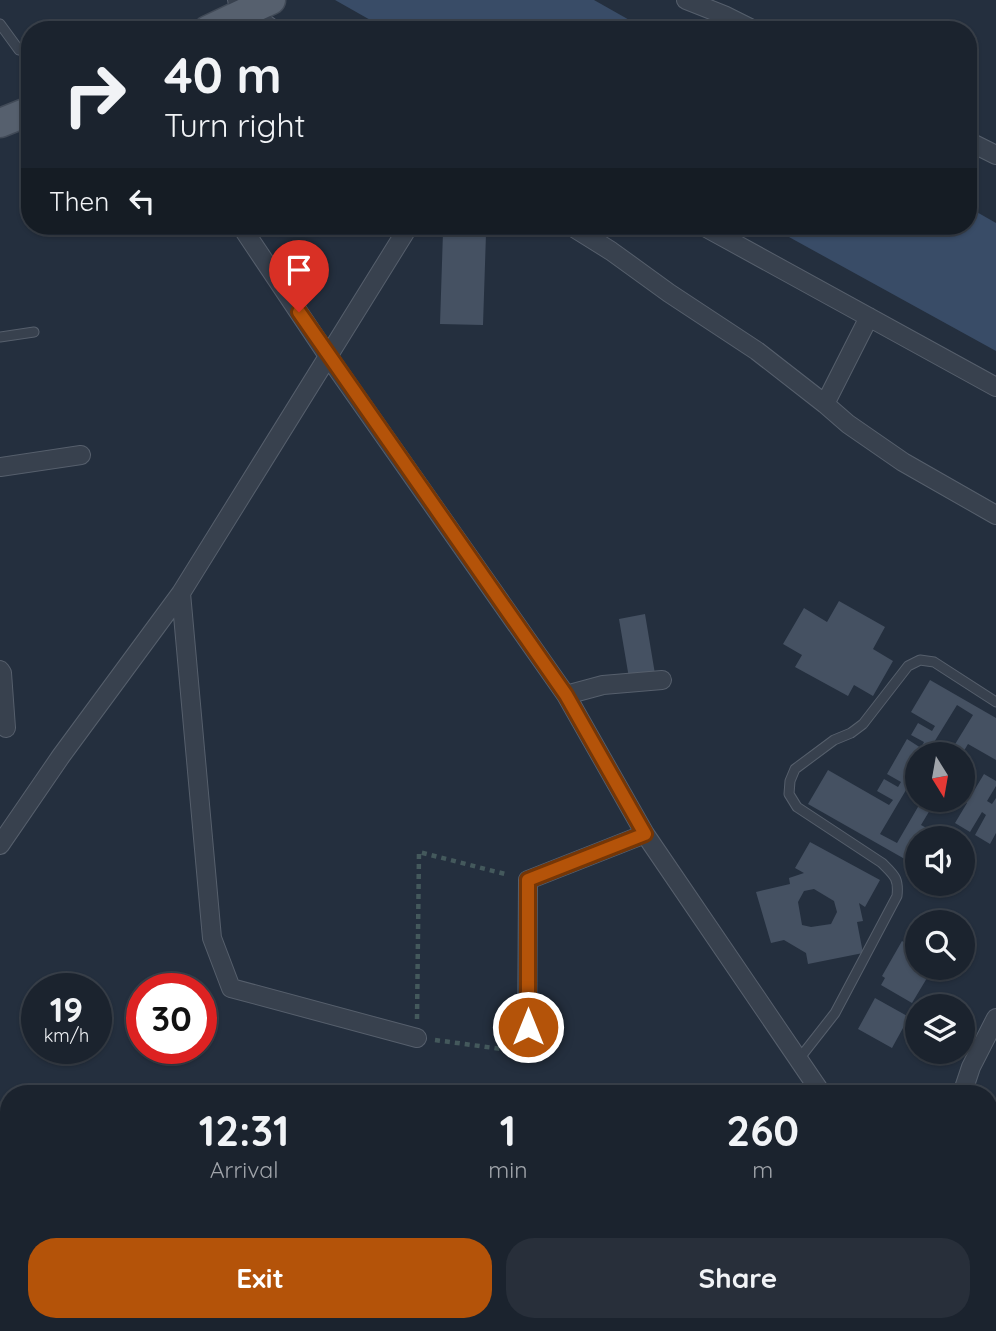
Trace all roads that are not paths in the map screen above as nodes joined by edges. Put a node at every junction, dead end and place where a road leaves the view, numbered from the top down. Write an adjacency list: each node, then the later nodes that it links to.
1 (686, 0): 5 (street)
2 (252, 4): 3 (main road); 4 (street)
3 (223, 21)
4 (266, 21)
5 (736, 21)
6 (0, 23): 7 (lane)
7 (19, 50)
8 (21, 115): 9 (main road)
9 (0, 123)
10 (977, 146): 11 (street)
11 (996, 155)
12 (248, 235): 19 (street)
13 (403, 235): 19 (street)
14 (585, 235): 21 (street)
15 (720, 235): 16 (street)
16 (869, 317): 20 (street); 21 (street)
17 (34, 332): 18 (lane)
18 (0, 337)
19 (328, 356): 25 (street); 28 (street)
20 (996, 387)
21 (825, 404): 24 (street)
22 (80, 455): 23 (street)
23 (0, 467)
24 (996, 515)
25 (181, 593): 32 (street); 34 (street)
26 (0, 670): 30 (street)
27 (662, 680): 28 (street)
28 (566, 695): 31 (street)
29 (996, 702): 36 (lane)
30 (6, 728)
31 (645, 834): 35 (street); 36 (street)
32 (0, 845)
33 (996, 1017): 38 (street)
34 (417, 1038)
35 (527, 1052)
36 (799, 1059): 37 (street)
37 (814, 1085)
38 (965, 1085)

